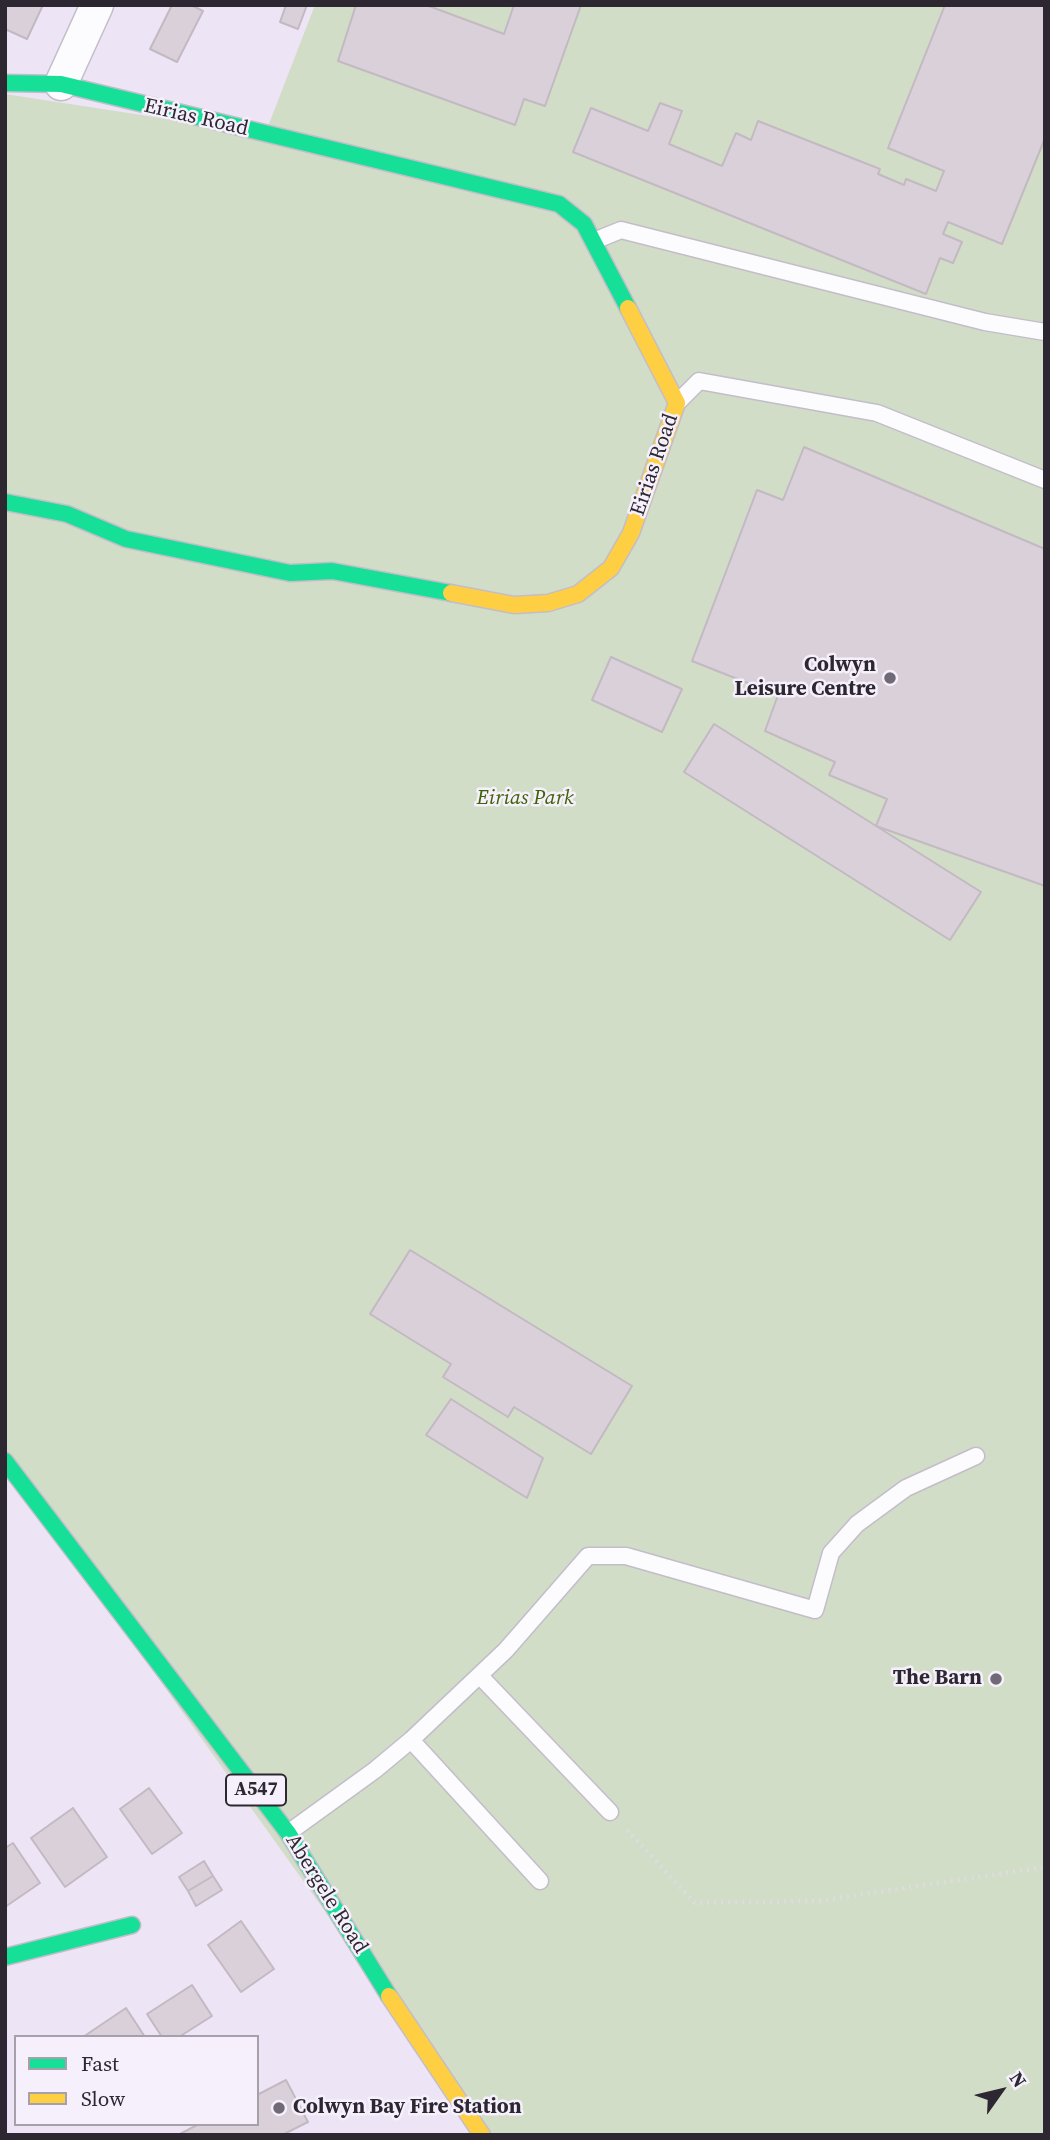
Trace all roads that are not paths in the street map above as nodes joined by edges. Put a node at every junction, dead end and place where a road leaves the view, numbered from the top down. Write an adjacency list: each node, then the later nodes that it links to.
1 (97, 5): 3 (street)
2 (5, 83): 3 (street, Eirias Road)
3 (61, 84): 4 (street, Eirias Road)
4 (594, 242): 5 (lane); 6 (street, Eirias Road)
5 (1045, 332)
6 (677, 402): 7 (lane); 8 (street, Eirias Road)
7 (1045, 480)
8 (5, 502)
9 (976, 1456): 11 (lane)
10 (5, 1461): 14 (street, Abergele Road / A547)
11 (480, 1676): 12 (lane); 13 (lane)
12 (411, 1740): 14 (lane); 15 (lane)
13 (610, 1812)
14 (288, 1833): 18 (street, Abergele Road / A547)
15 (540, 1881)
16 (132, 1925): 17 (street)
17 (5, 1957)
18 (482, 2135)

